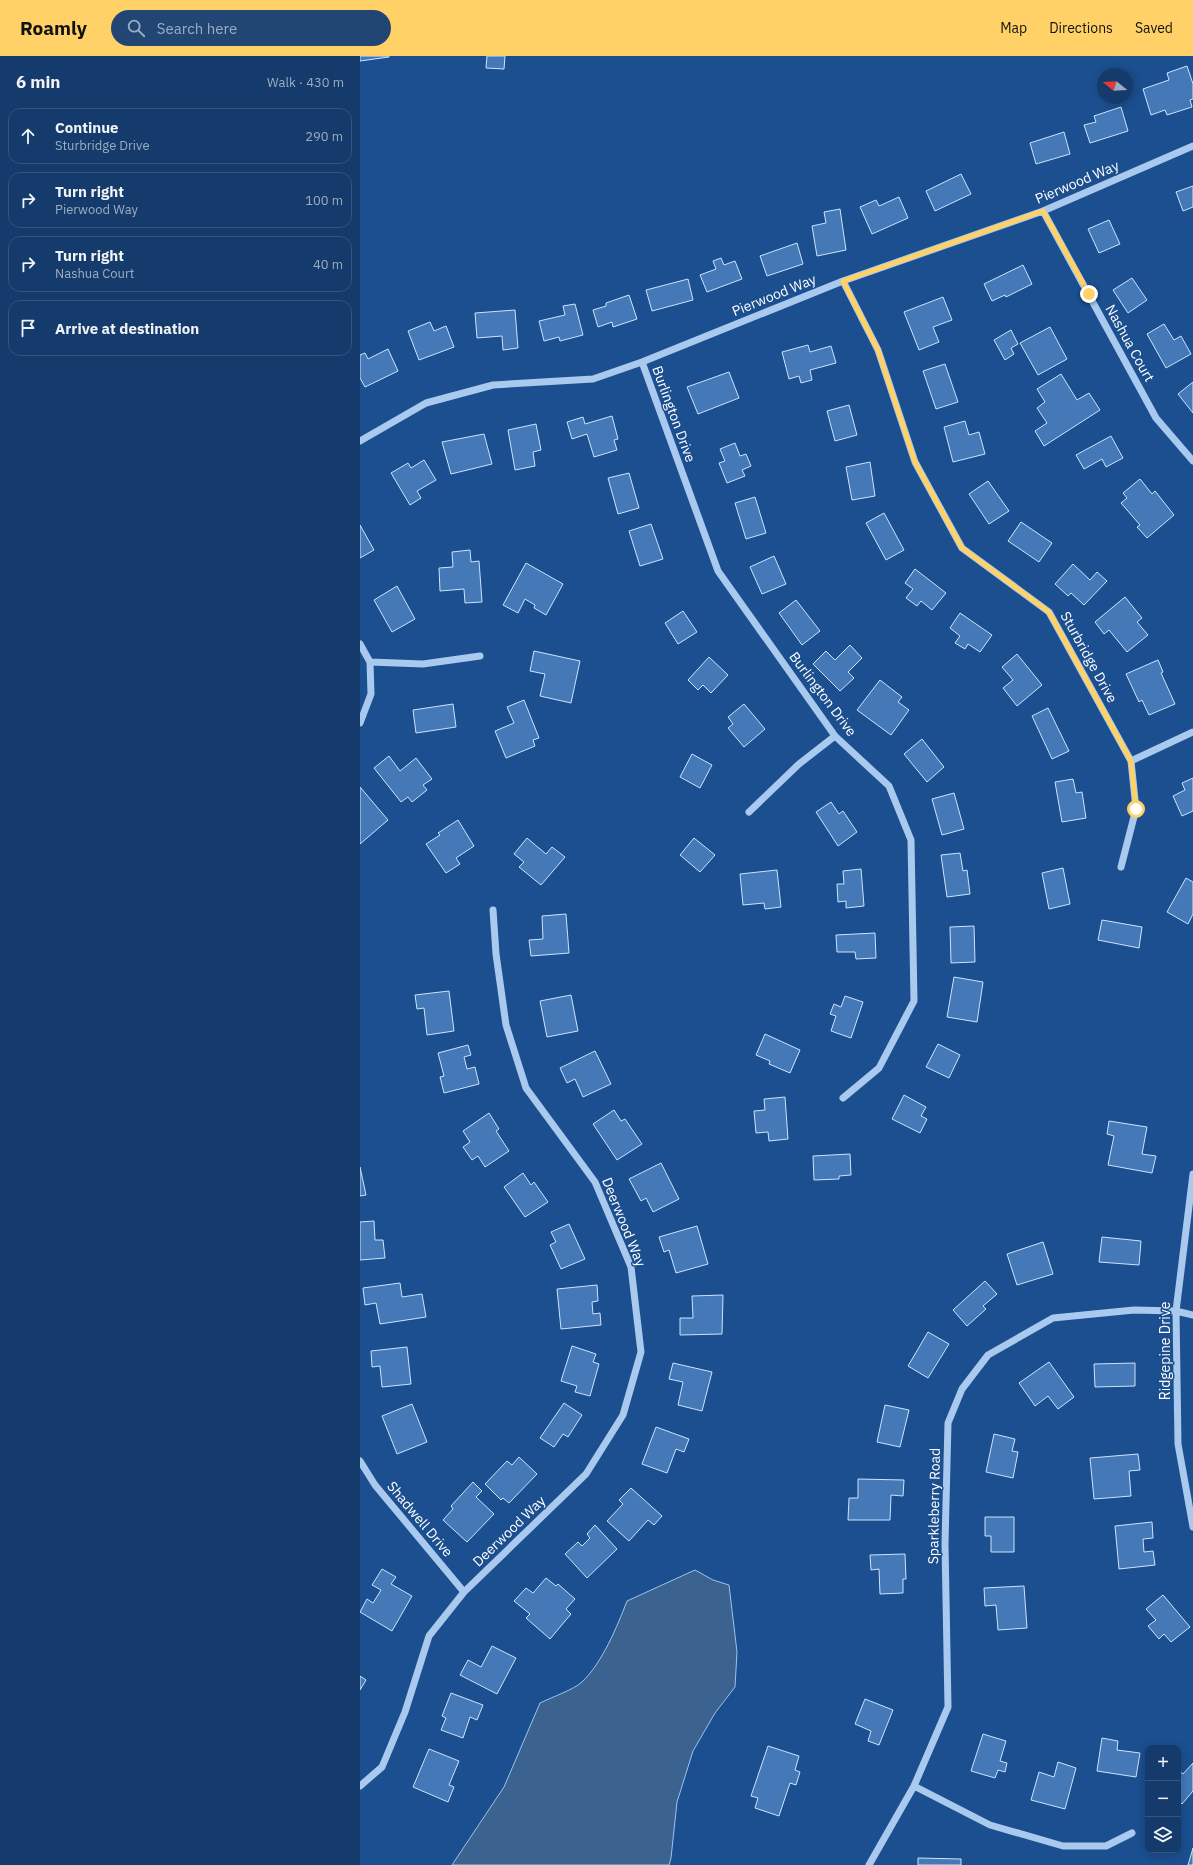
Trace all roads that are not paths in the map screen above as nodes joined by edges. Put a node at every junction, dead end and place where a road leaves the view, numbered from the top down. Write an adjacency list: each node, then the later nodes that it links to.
1 (1193, 146): 2 (street, Pierwood Way)
2 (1043, 211): 3 (street, Pierwood Way); 6 (street, Nashua Court)
3 (843, 281): 4 (street, Pierwood Way); 13 (street, Sturbridge Drive)
4 (642, 362): 5 (street, Pierwood Way); 12 (street, Burlington Drive)
5 (360, 441)
6 (1193, 461)
7 (360, 644): 9 (street)
8 (480, 656): 9 (street)
9 (370, 662): 10 (street)
10 (360, 723)
11 (1193, 732): 13 (street)
12 (835, 736): 14 (street); 17 (street, Burlington Drive)
13 (1131, 761): 15 (street, Sturbridge Drive)
14 (749, 812)
15 (1121, 867)
16 (493, 910): 23 (street, Deerwood Way)
17 (843, 1098)
18 (1193, 1174): 19 (street, Ridgepine Drive)
19 (1176, 1311): 20 (street, Sparkleberry Road); 22 (street, Ridgepine Drive); 25 (street, Sparkleberry Road)
20 (1193, 1315)
21 (360, 1461): 23 (street, Shadwell Drive)
22 (1193, 1527)
23 (464, 1592): 24 (street, Deerwood Way)
24 (360, 1786)
25 (914, 1786): 26 (street); 27 (street, Sparkleberry Road)
26 (1132, 1833)
27 (869, 1865)

